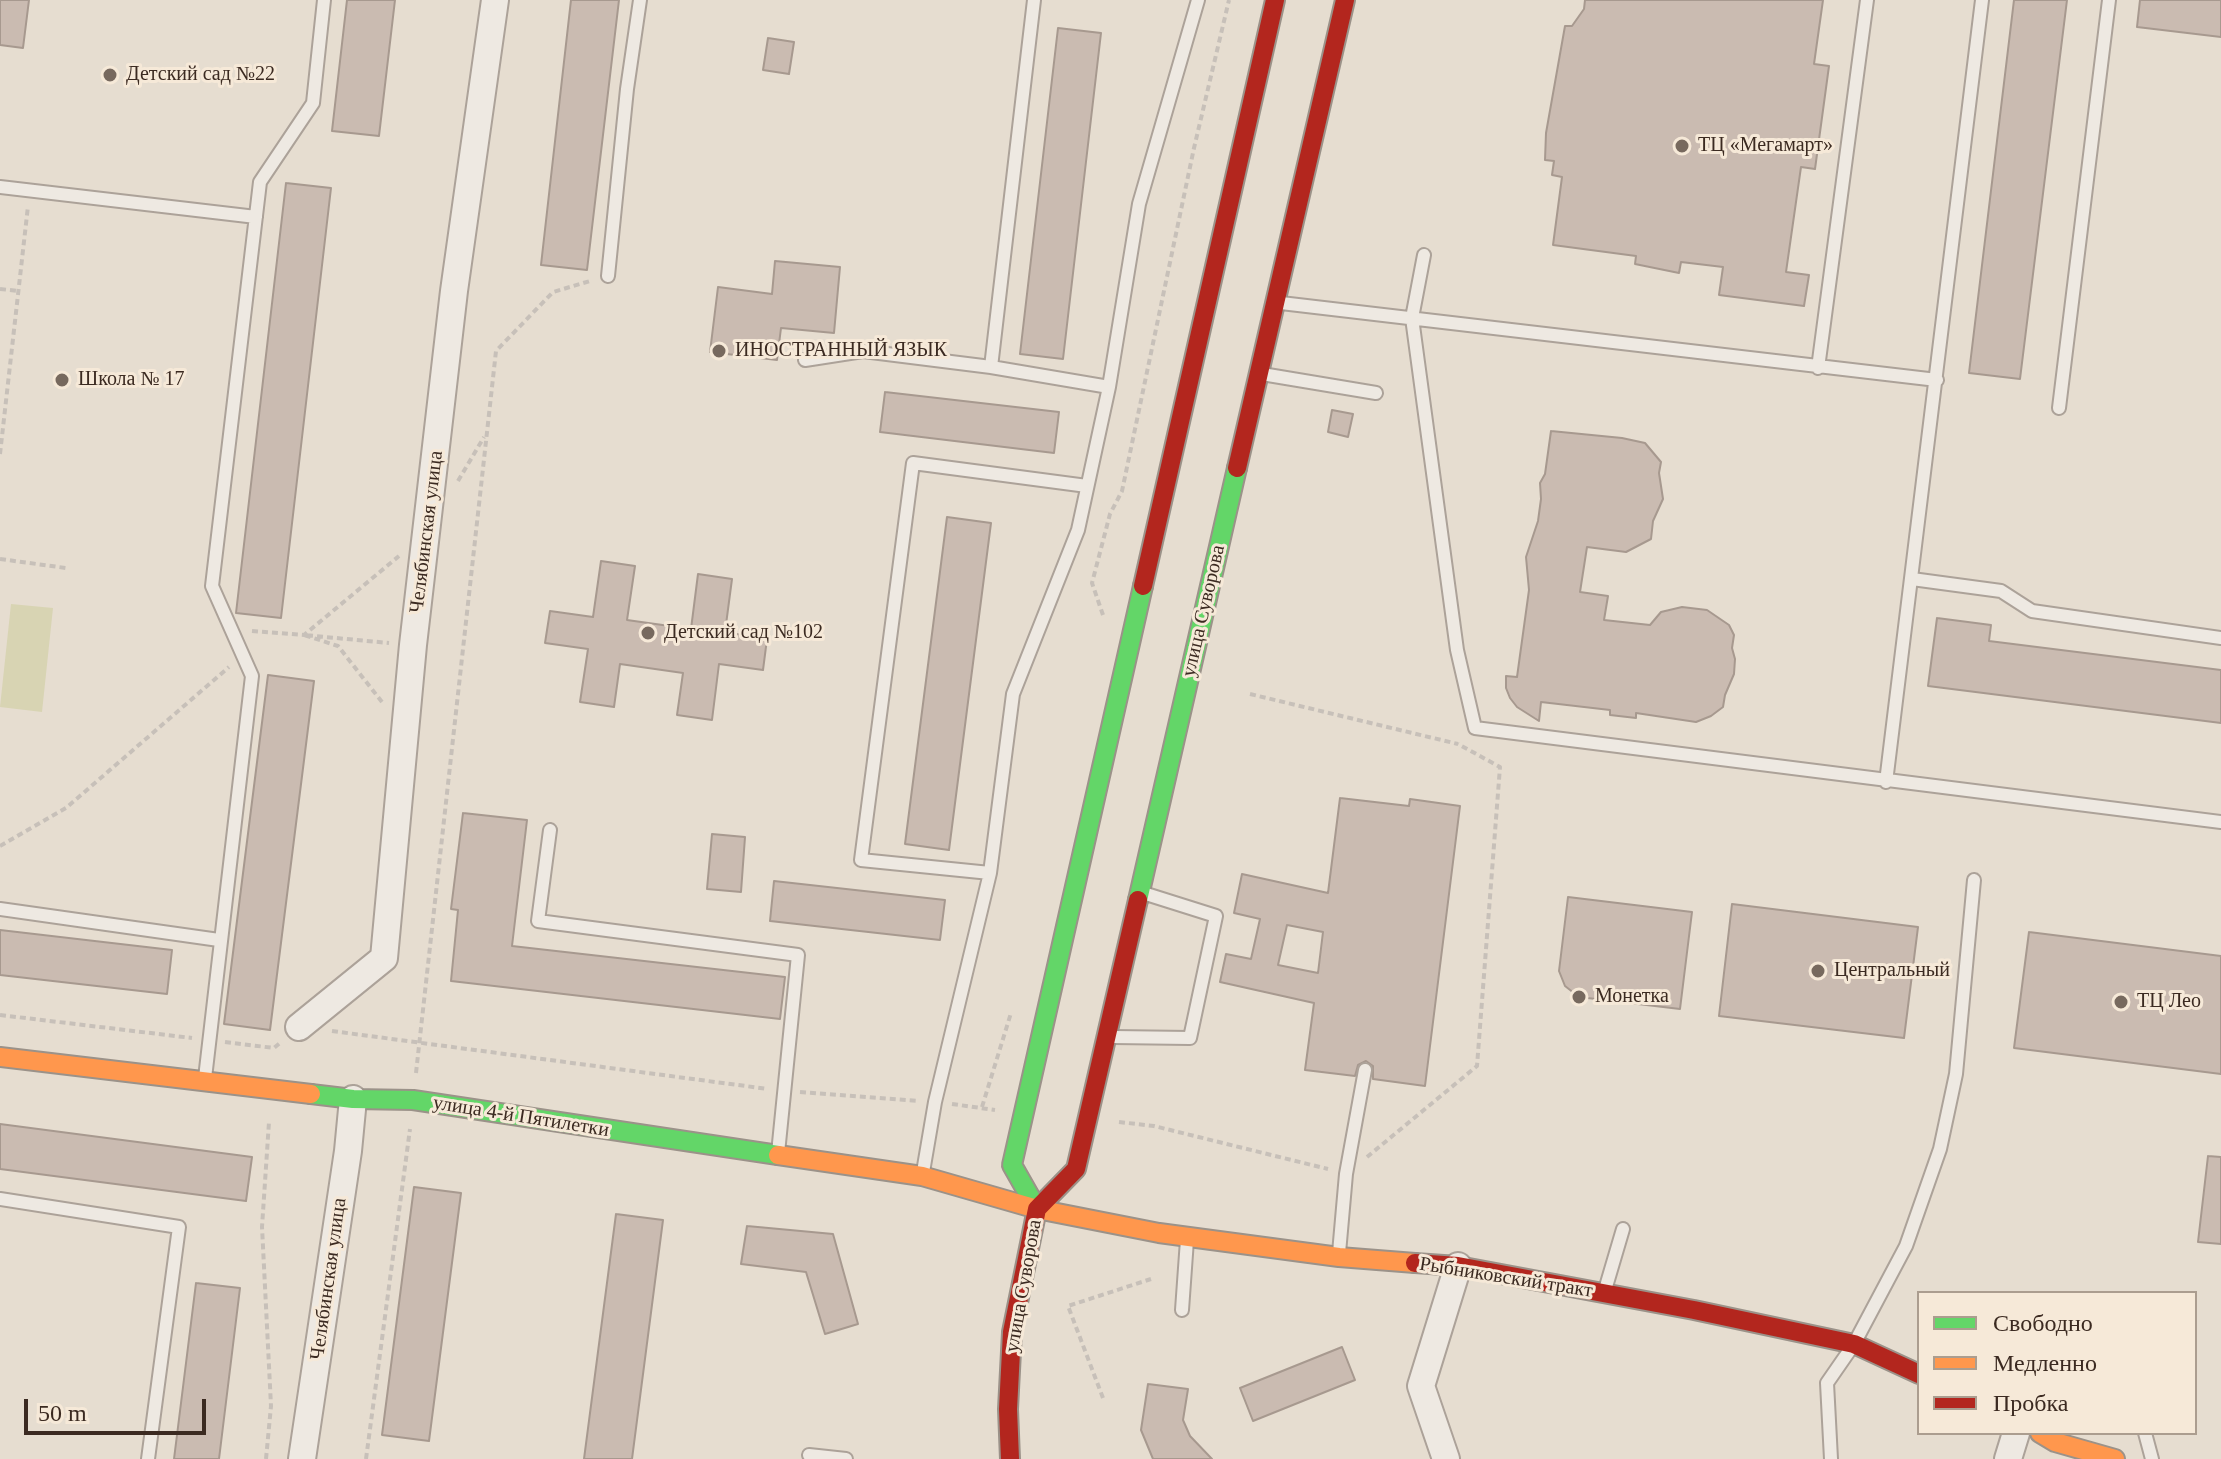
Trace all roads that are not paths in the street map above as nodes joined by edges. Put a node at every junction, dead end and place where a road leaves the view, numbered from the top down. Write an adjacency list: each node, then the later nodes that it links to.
1 (324, 0): 12 (lane)
2 (495, 0): 36 (street, Челябинская улица)
3 (640, 0): 14 (lane)
4 (1034, 0): 18 (lane)
5 (1198, 0): 22 (lane)
6 (1275, 0): 45 (main road, улица Суворова)
7 (1345, 0): 15 (main road, улица Суворова)
8 (1867, 0): 19 (lane)
9 (1982, 0): 21 (lane)
10 (2109, 0): 24 (lane)
11 (0, 187): 12 (lane)
12 (256, 217): 35 (lane)
13 (1424, 255): 16 (lane)
14 (608, 276)
15 (1274, 302): 16 (lane); 20 (main road, улица Суворова)
16 (1412, 318): 19 (lane); 28 (lane)
17 (805, 360): 18 (lane)
18 (991, 367): 22 (lane)
19 (1818, 368): 21 (lane)
20 (1259, 374): 23 (lane); 33 (main road, улица Суворова)
21 (1937, 380): 26 (lane)
22 (1109, 387): 25 (lane)
23 (1376, 393)
24 (2059, 408)
25 (1087, 486): 31 (lane); 31 (lane)
26 (1912, 579): 27 (lane); 28 (lane)
27 (2221, 638)
28 (1886, 782): 29 (lane)
29 (2221, 822)
30 (550, 830): 42 (lane)
31 (990, 873): 43 (lane)
32 (1974, 880): 52 (lane)
33 (1139, 891): 37 (main road, улица Суворова); 37 (lane)
34 (0, 909): 35 (lane)
35 (219, 940): 40 (lane)
36 (299, 1027)
37 (1106, 1037): 45 (main road, улица Суворова)
38 (0, 1057): 40 (main road, улица 4-й Пятилетки)
39 (1365, 1070): 48 (lane)
40 (204, 1082): 41 (main road, улица 4-й Пятилетки)
41 (353, 1099): 42 (main road, улица 4-й Пятилетки); 59 (street, Челябинская улица)
42 (777, 1156): 43 (main road, улица 4-й Пятилетки)
43 (922, 1176): 45 (main road, улица 4-й Пятилетки)
44 (0, 1199): 58 (lane)
45 (1037, 1209): 47 (main road, Рыбниковский тракт); 61 (main road, улица Суворова)
46 (1623, 1229): 50 (lane)
47 (1187, 1236): 48 (main road, Рыбниковский тракт); 51 (lane)
48 (1339, 1257): 49 (main road, Рыбниковский тракт)
49 (1458, 1266): 50 (main road, Рыбниковский тракт); 62 (street)
50 (1604, 1293): 52 (main road, Рыбниковский тракт)
51 (1182, 1310)
52 (1854, 1344): 53 (main road, Рыбниковский тракт); 63 (lane)
53 (1917, 1373)
54 (2015, 1435): 64 (street)
55 (2043, 1435): 65 (main road)
56 (2146, 1435): 66 (lane)
57 (809, 1455): 60 (lane)
58 (148, 1459)
59 (302, 1459)
60 (846, 1459)
61 (1010, 1459)
62 (1446, 1459)
63 (1831, 1459)
64 (2008, 1459)
65 (2115, 1459)
66 (2152, 1459)

